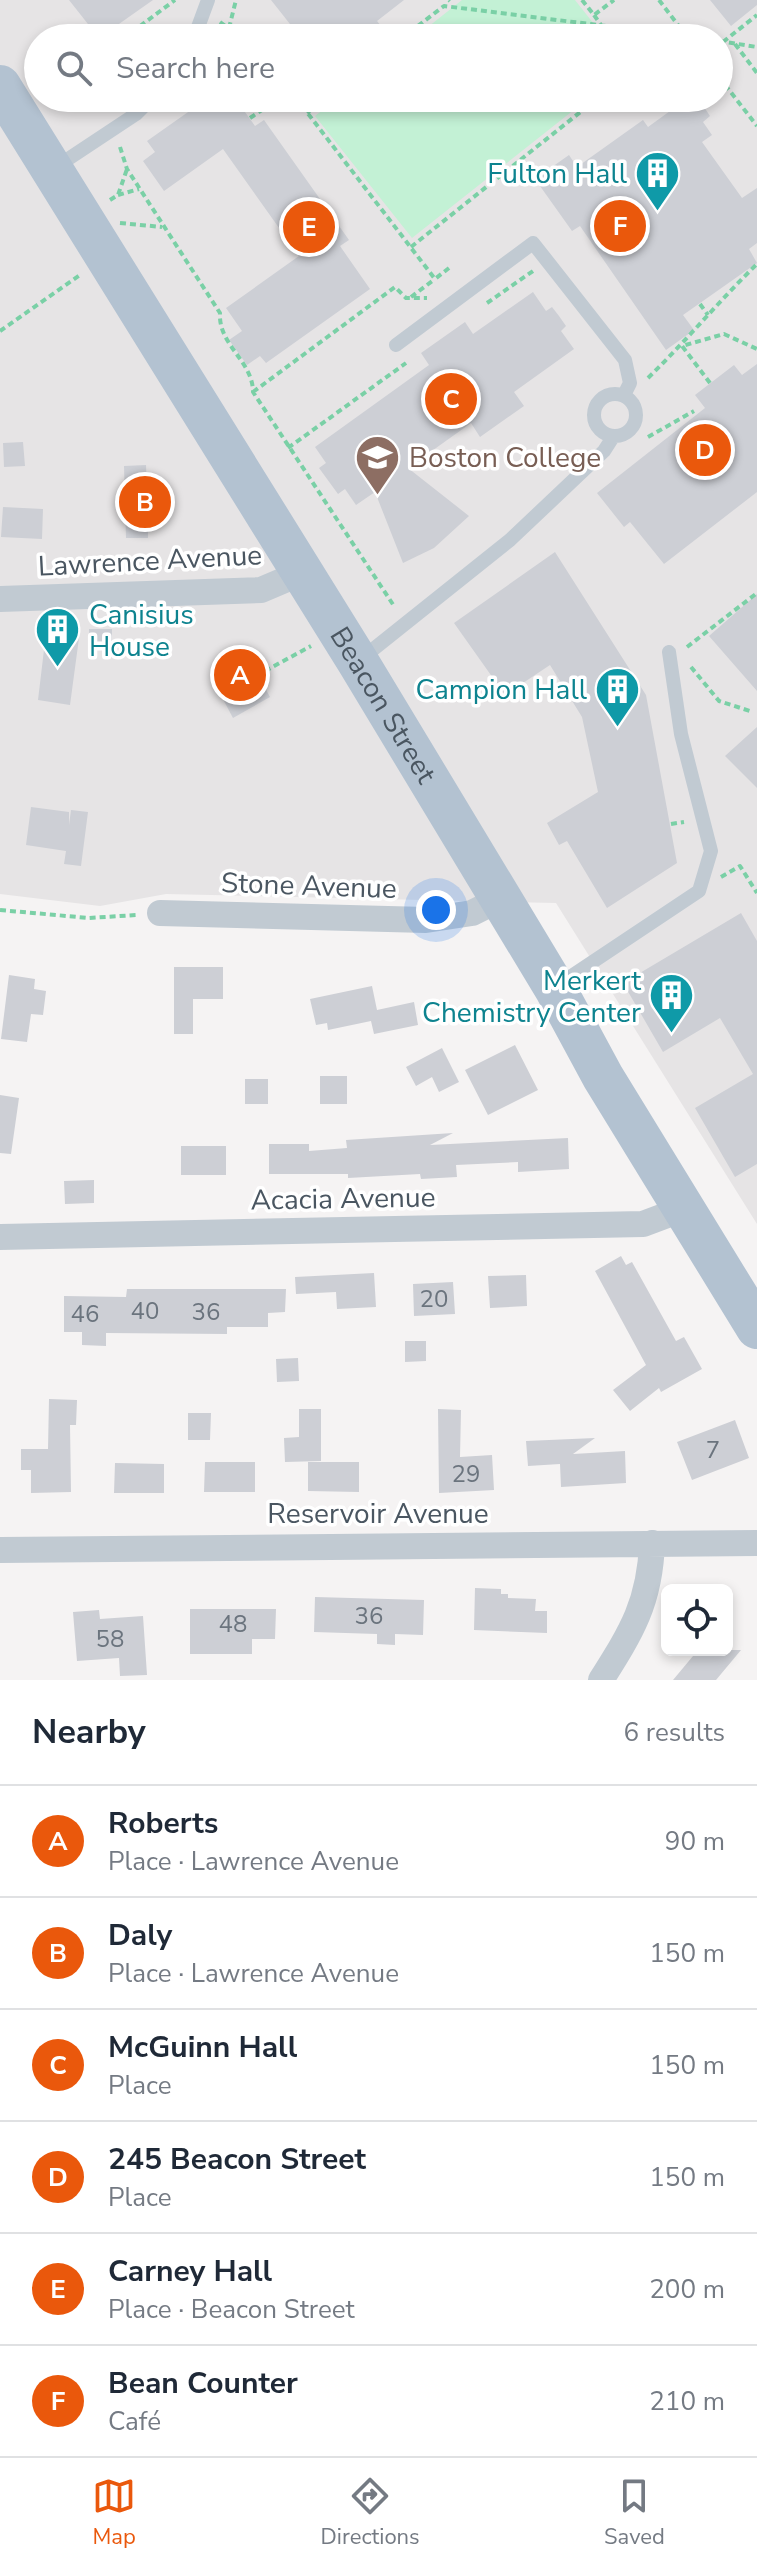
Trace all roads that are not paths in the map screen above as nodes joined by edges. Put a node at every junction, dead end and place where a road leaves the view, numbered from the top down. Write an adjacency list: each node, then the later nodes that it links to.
1 (208, 0): 2 (lane)
2 (199, 24)
3 (0, 86): 5 (main road, Beacon Street)
4 (138, 112): 5 (lane)
5 (52, 169): 9 (main road, Beacon Street)
6 (396, 345): 7 (lane)
7 (624, 395): 8 (lane); 8 (lane)
8 (613, 437): 12 (lane)
9 (301, 573): 10 (street, Lawrence Avenue); 12 (main road, Beacon Street)
10 (0, 599)
11 (673, 651): 15 (lane)
12 (358, 662): 13 (main road, Beacon Street)
13 (500, 899): 14 (street, Stone Avenue); 15 (main road, Beacon Street)
14 (160, 913)
15 (555, 987): 16 (main road, Beacon Street)
16 (683, 1209): 17 (street, Acacia Avenue); 18 (main road, Beacon Street)
17 (0, 1237)
18 (757, 1328)
19 (652, 1543): 20 (street, Reservoir Avenue); 21 (street, Reservoir Avenue); 22 (street)
20 (757, 1543)
21 (0, 1550)
22 (601, 1680)

